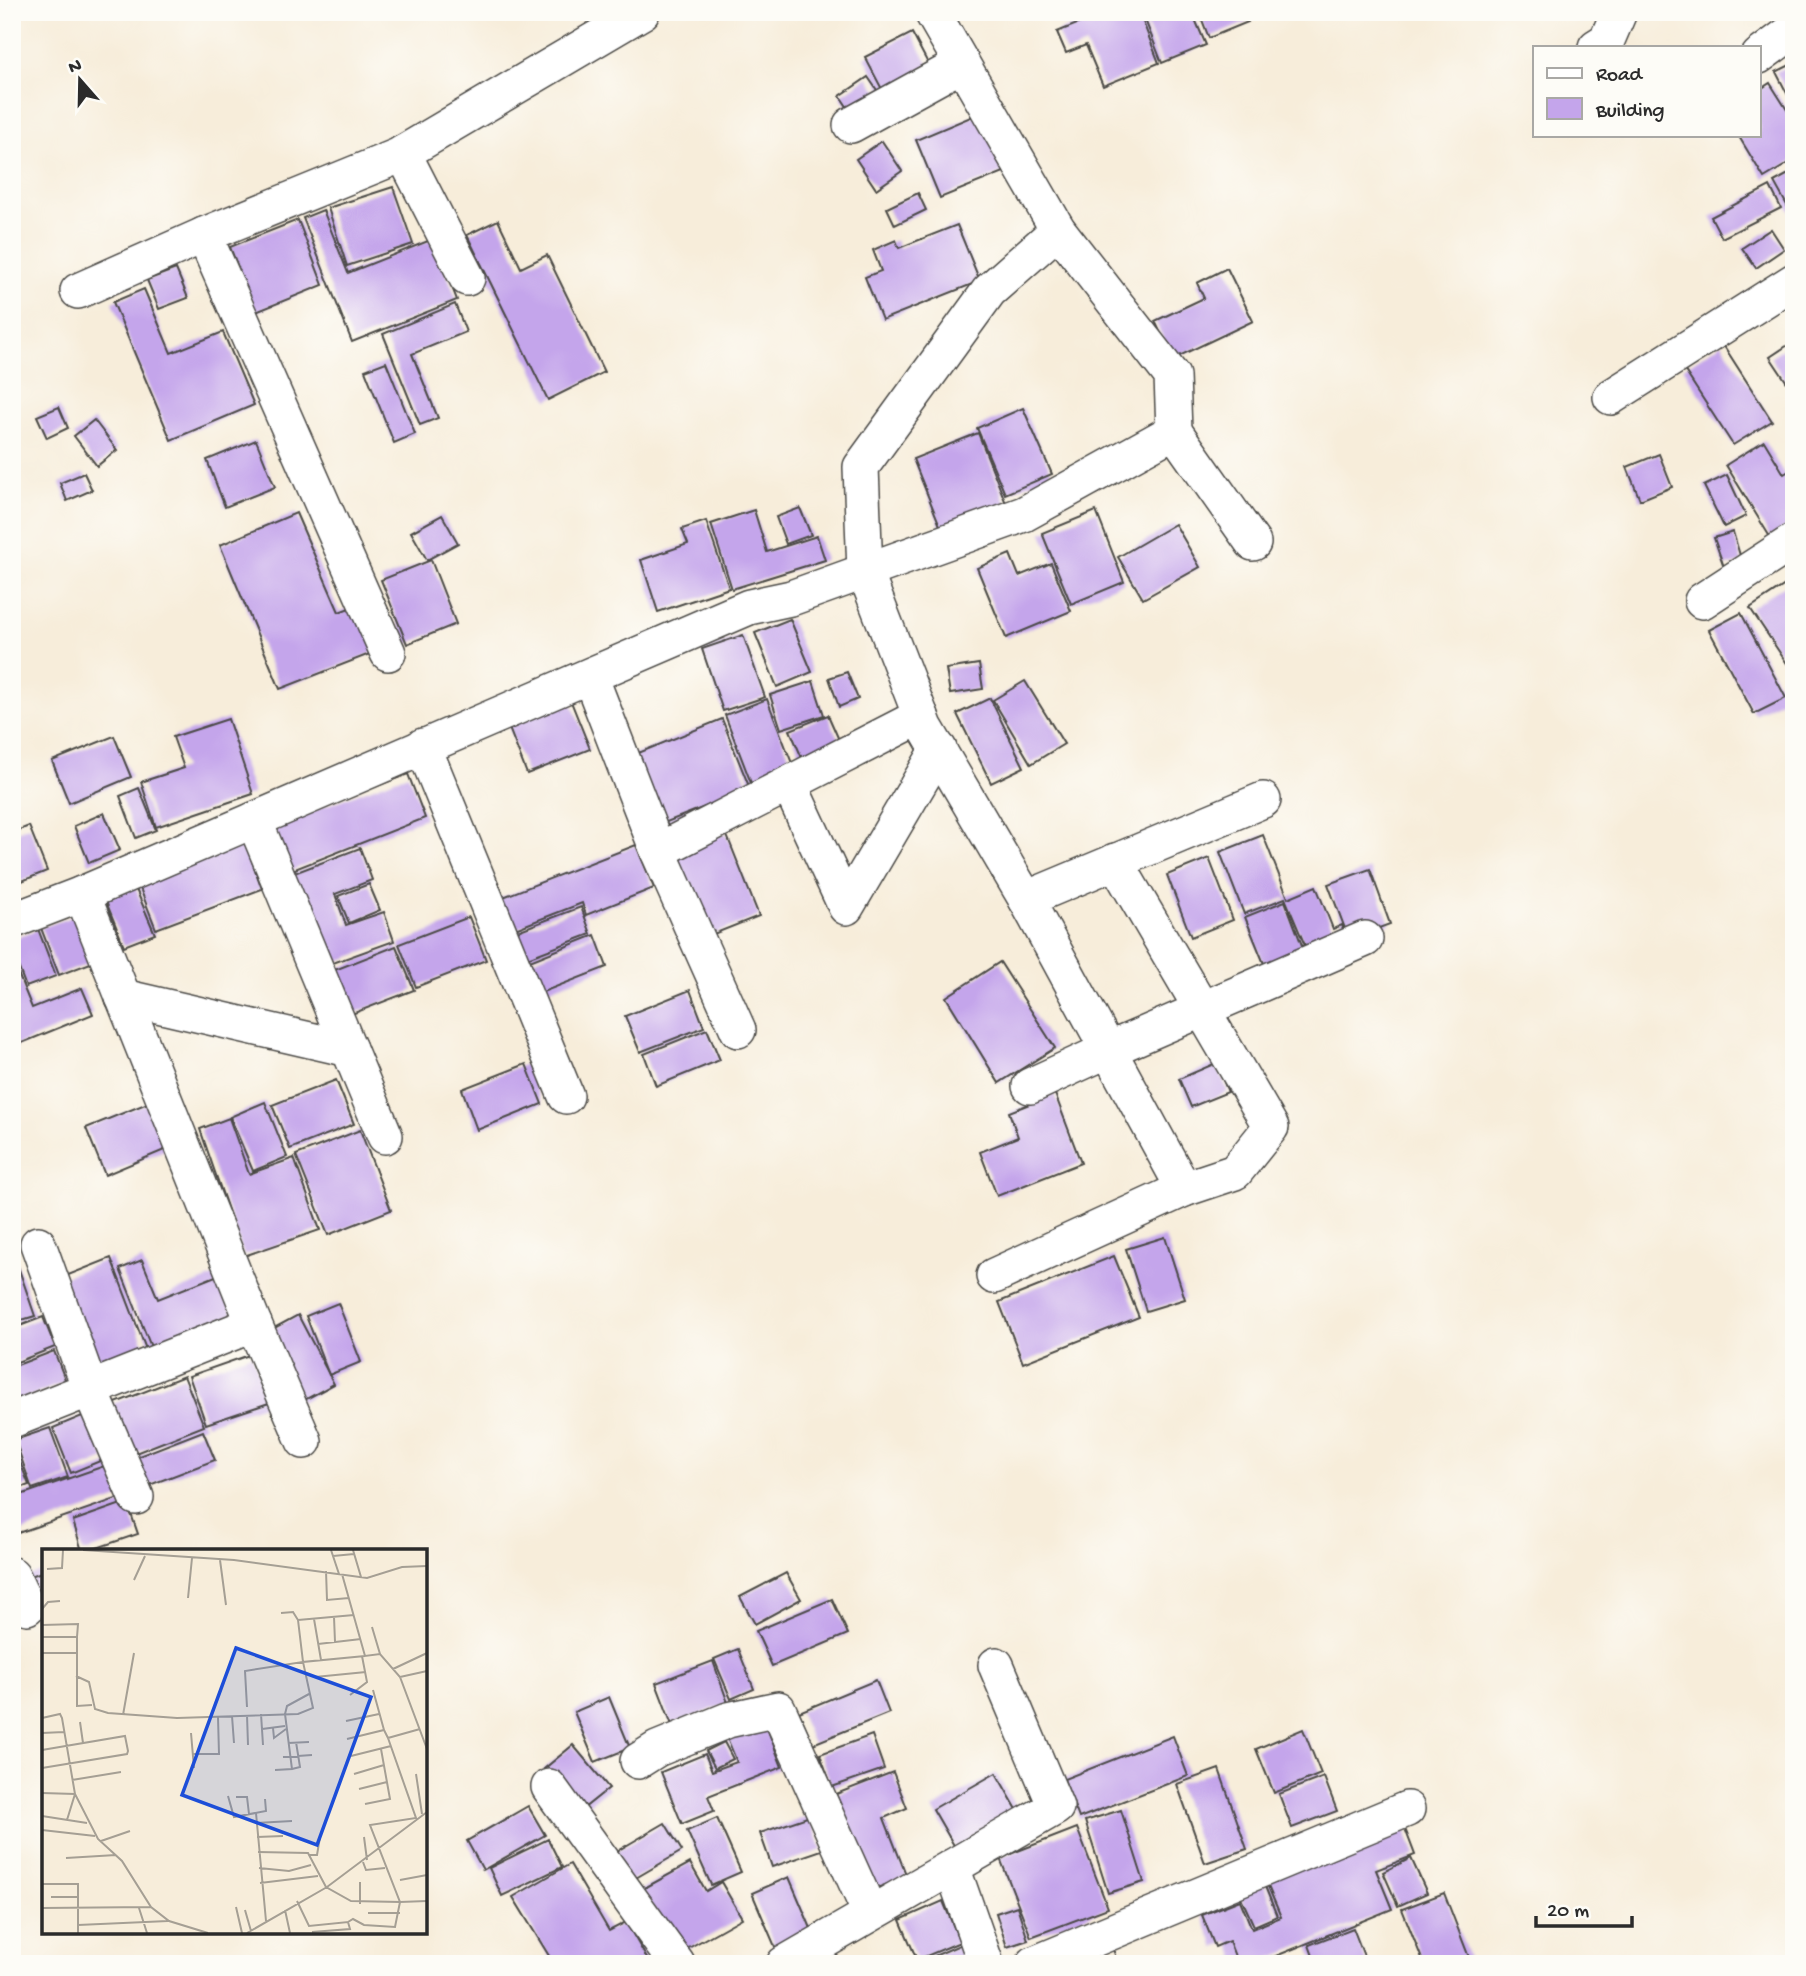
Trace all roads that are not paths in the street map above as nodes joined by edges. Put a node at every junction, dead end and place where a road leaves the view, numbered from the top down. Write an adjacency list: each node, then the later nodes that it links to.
1 (642, 12): 9 (street)
2 (932, 12): 7 (street)
3 (1619, 12): 5 (street)
4 (1794, 30): 6 (street)
5 (1598, 46)
6 (1760, 55)
7 (962, 64): 8 (street); 10 (street)
8 (851, 125)
9 (403, 153): 11 (street); 12 (street)
10 (1058, 230): 16 (street); 19 (street)
11 (204, 235): 14 (street); 21 (street)
12 (467, 278)
13 (1794, 281): 15 (street)
14 (78, 291)
15 (1611, 397)
16 (1174, 431): 18 (street); 19 (street)
17 (1794, 541): 20 (street)
18 (1254, 543)
19 (865, 572): 22 (street); 23 (street)
20 (1702, 601)
21 (388, 653)
22 (590, 676): 24 (street); 29 (street)
23 (921, 716): 25 (street); 26 (street)
24 (423, 746): 28 (street); 41 (street)
25 (939, 750): 26 (street); 32 (street)
26 (789, 784): 29 (street)
27 (1263, 800): 30 (street)
28 (254, 820): 31 (street); 38 (street)
29 (658, 850): 37 (street)
30 (1115, 861): 32 (street); 36 (street)
31 (82, 894): 33 (street); 35 (street)
32 (1026, 899): 39 (street)
33 (12, 921)
34 (1365, 939): 36 (street)
35 (123, 997): 38 (street); 46 (street)
36 (1202, 1009): 39 (street); 43 (street)
37 (738, 1030)
38 (349, 1049): 42 (street)
39 (1108, 1050): 40 (street); 43 (street)
40 (1030, 1086)
41 (566, 1096)
42 (386, 1136)
43 (1184, 1189): 45 (street)
44 (38, 1244): 47 (street)
45 (994, 1276)
46 (254, 1324): 47 (street); 49 (street)
47 (90, 1389): 48 (street); 50 (street)
48 (12, 1420)
49 (304, 1441)
50 (136, 1497)
51 (12, 1575): 52 (street)
52 (27, 1606)
53 (996, 1665): 57 (street)
54 (638, 1761): 58 (street)
55 (548, 1787): 59 (street)
56 (1407, 1809): 62 (street)
57 (952, 1867): 58 (street); 61 (street)
58 (870, 1913): 60 (street)
59 (677, 1964)
60 (784, 1964)
61 (986, 1964)
62 (1034, 1964)

